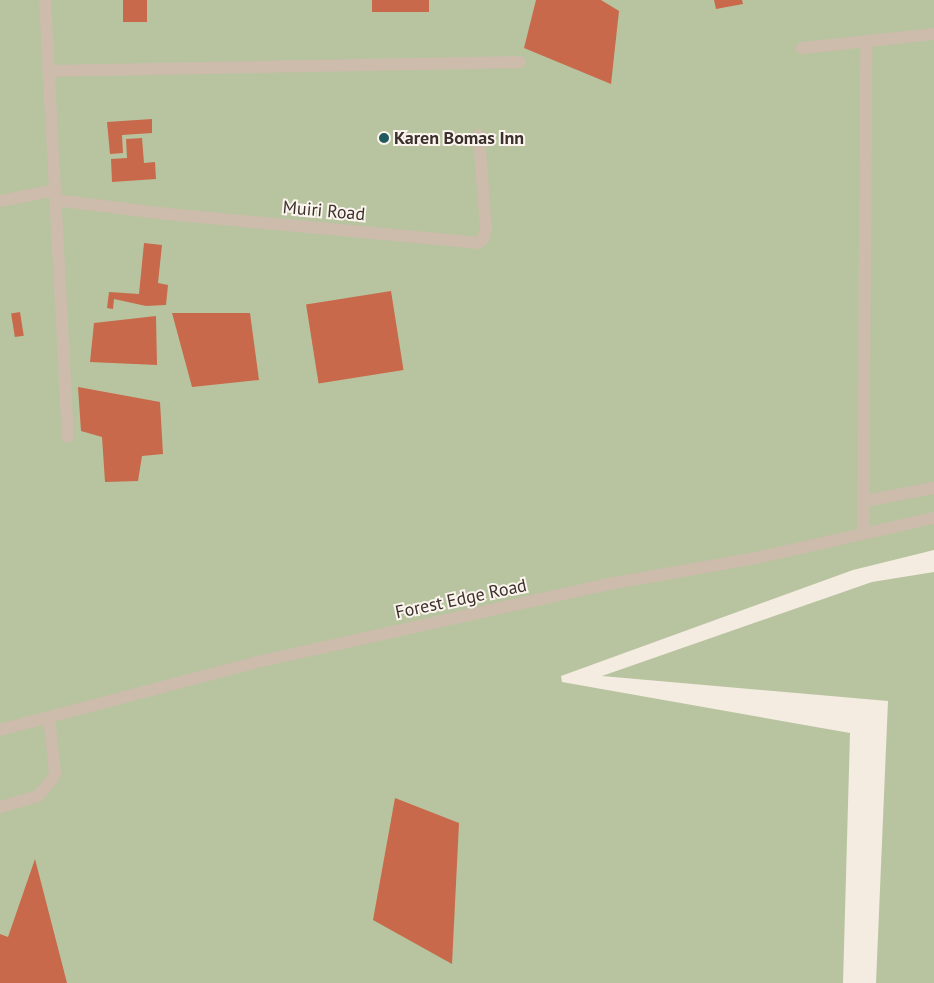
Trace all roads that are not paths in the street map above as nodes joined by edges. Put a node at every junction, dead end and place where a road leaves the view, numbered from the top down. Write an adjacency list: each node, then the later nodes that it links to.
1 (45, 0): 6 (street)
2 (934, 34): 3 (street)
3 (866, 43): 4 (street); 12 (street)
4 (802, 48)
5 (520, 62): 6 (street)
6 (48, 71): 8 (street)
7 (479, 134): 8 (street, Muiri Road)
8 (55, 195): 9 (street); 10 (street)
9 (0, 201)
10 (68, 436)
11 (934, 488): 12 (street)
12 (865, 501): 14 (street)
13 (934, 518): 14 (street, Forest Edge Road)
14 (863, 533): 15 (street, Forest Edge Road)
15 (49, 717): 16 (street, Forest Edge Road); 17 (street)
16 (0, 730)
17 (0, 807)

